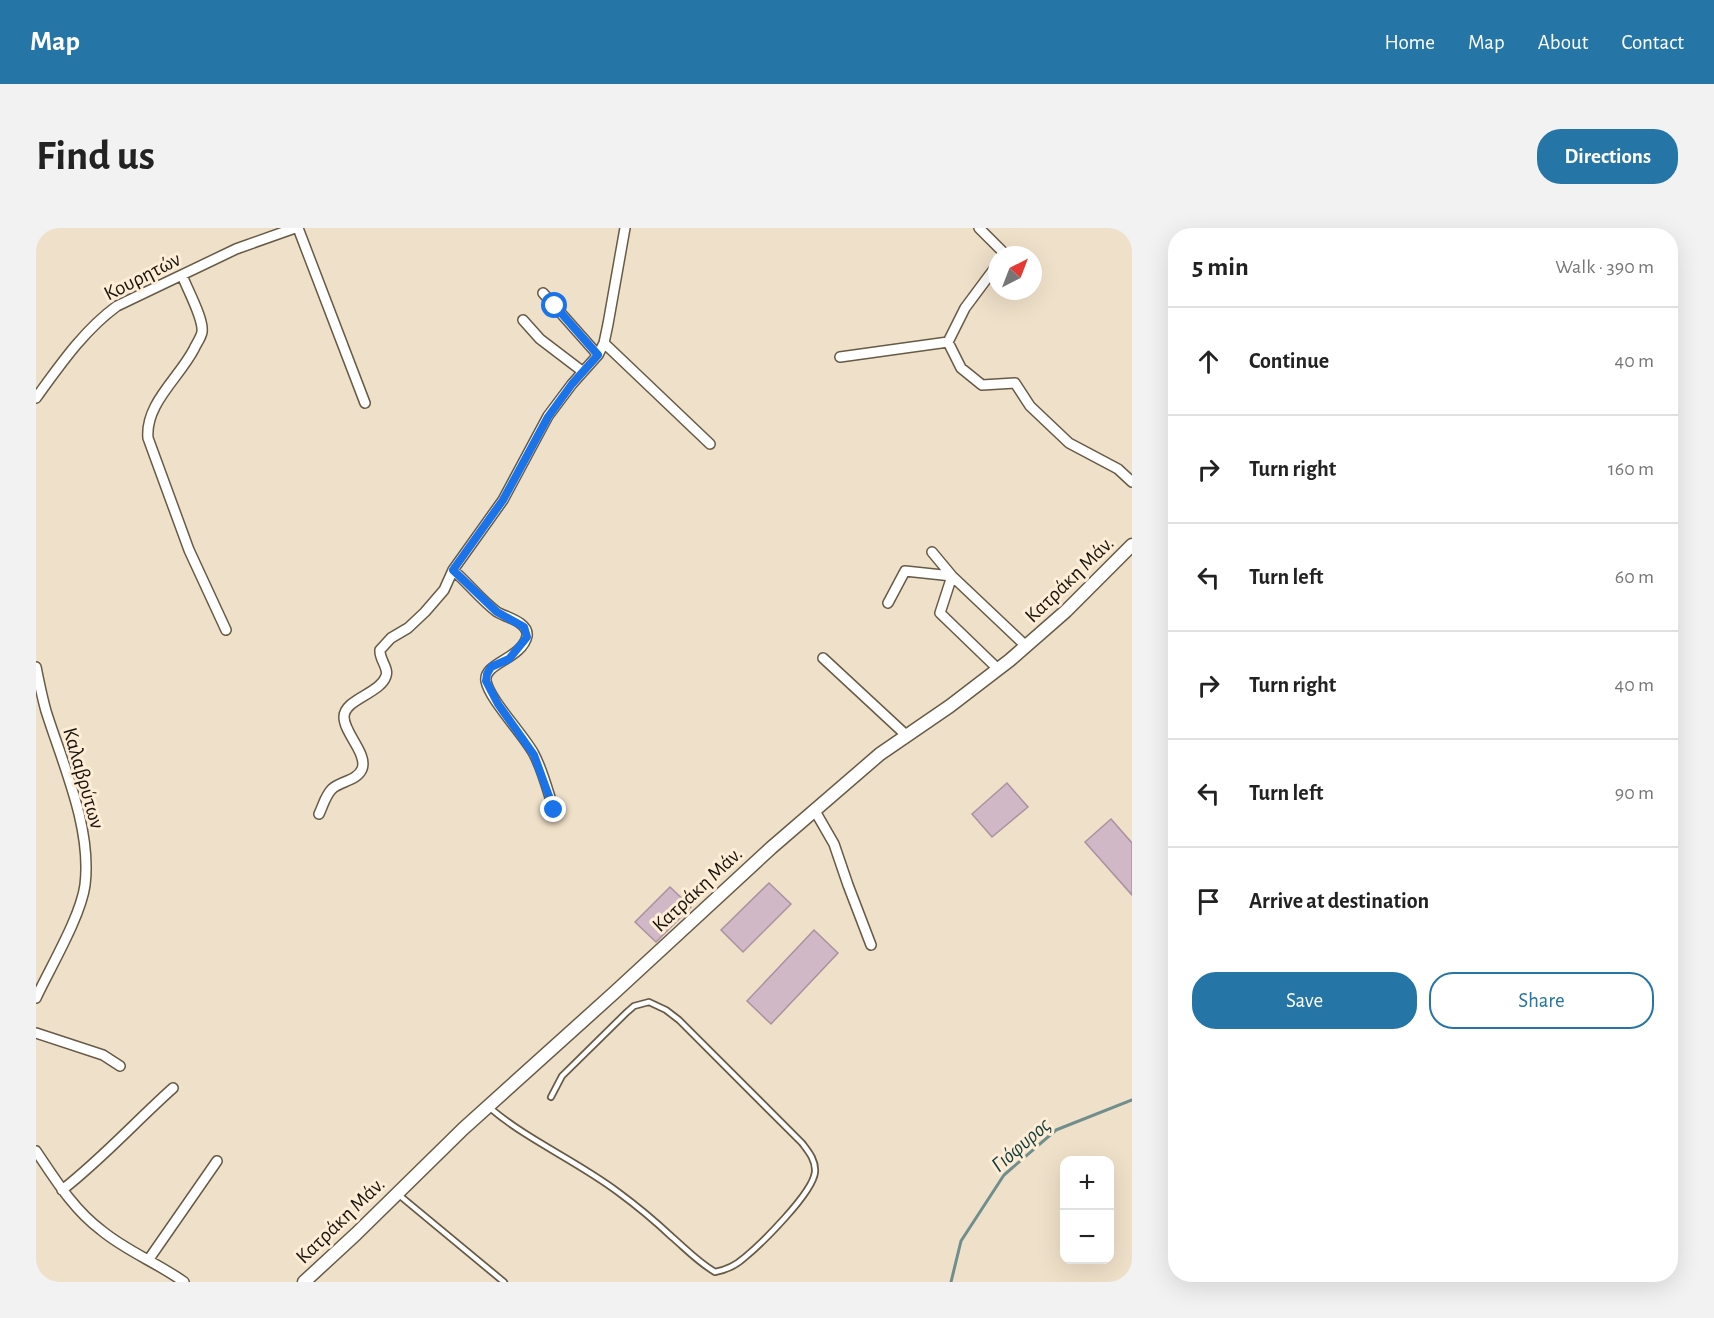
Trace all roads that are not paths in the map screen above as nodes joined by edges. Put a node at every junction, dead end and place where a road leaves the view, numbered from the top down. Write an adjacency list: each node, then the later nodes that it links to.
1 (296, 228): 5 (street, Κουρητών); 15 (street)
2 (625, 228): 10 (street)
3 (979, 228): 4 (street)
4 (997, 246)
5 (182, 275): 14 (street, Κουρητών); 23 (street)
6 (988, 277): 9 (street)
7 (543, 293): 11 (street)
8 (523, 320): 13 (street)
9 (948, 342): 12 (street); 17 (street)
10 (604, 343): 11 (street); 16 (street)
11 (598, 355): 13 (street)
12 (840, 357)
13 (582, 371): 20 (street)
14 (36, 398)
15 (365, 403)
16 (710, 444)
17 (1132, 482)
18 (1132, 545): 24 (street, Κατράκη Μάν.)
19 (932, 552): 21 (street)
20 (453, 570): 29 (street); 31 (street)
21 (952, 576): 22 (street); 24 (street); 27 (street)
22 (888, 603)
23 (226, 630)
24 (1026, 646): 27 (street, Κατράκη Μάν.)
25 (823, 658): 28 (street)
26 (36, 667): 33 (street, Καλαβρύτων)
27 (998, 669): 28 (street, Κατράκη Μάν.)
28 (906, 735): 30 (street, Κατράκη Μάν.)
29 (554, 810)
30 (815, 811): 32 (street); 38 (street, Κατράκη Μάν.)
31 (319, 814)
32 (871, 945)
33 (36, 998)
34 (36, 1033): 35 (street)
35 (120, 1066)
36 (172, 1088): 41 (street)
37 (551, 1097): 38 (lane)
38 (488, 1106): 42 (street, Κατράκη Μάν.)
39 (36, 1150): 41 (street)
40 (217, 1161): 43 (street)
41 (62, 1190): 43 (street)
42 (397, 1193): 45 (street, Κατράκη Μάν.); 46 (lane)
43 (149, 1259): 44 (street)
44 (184, 1282)
45 (304, 1282)
46 (504, 1282)

